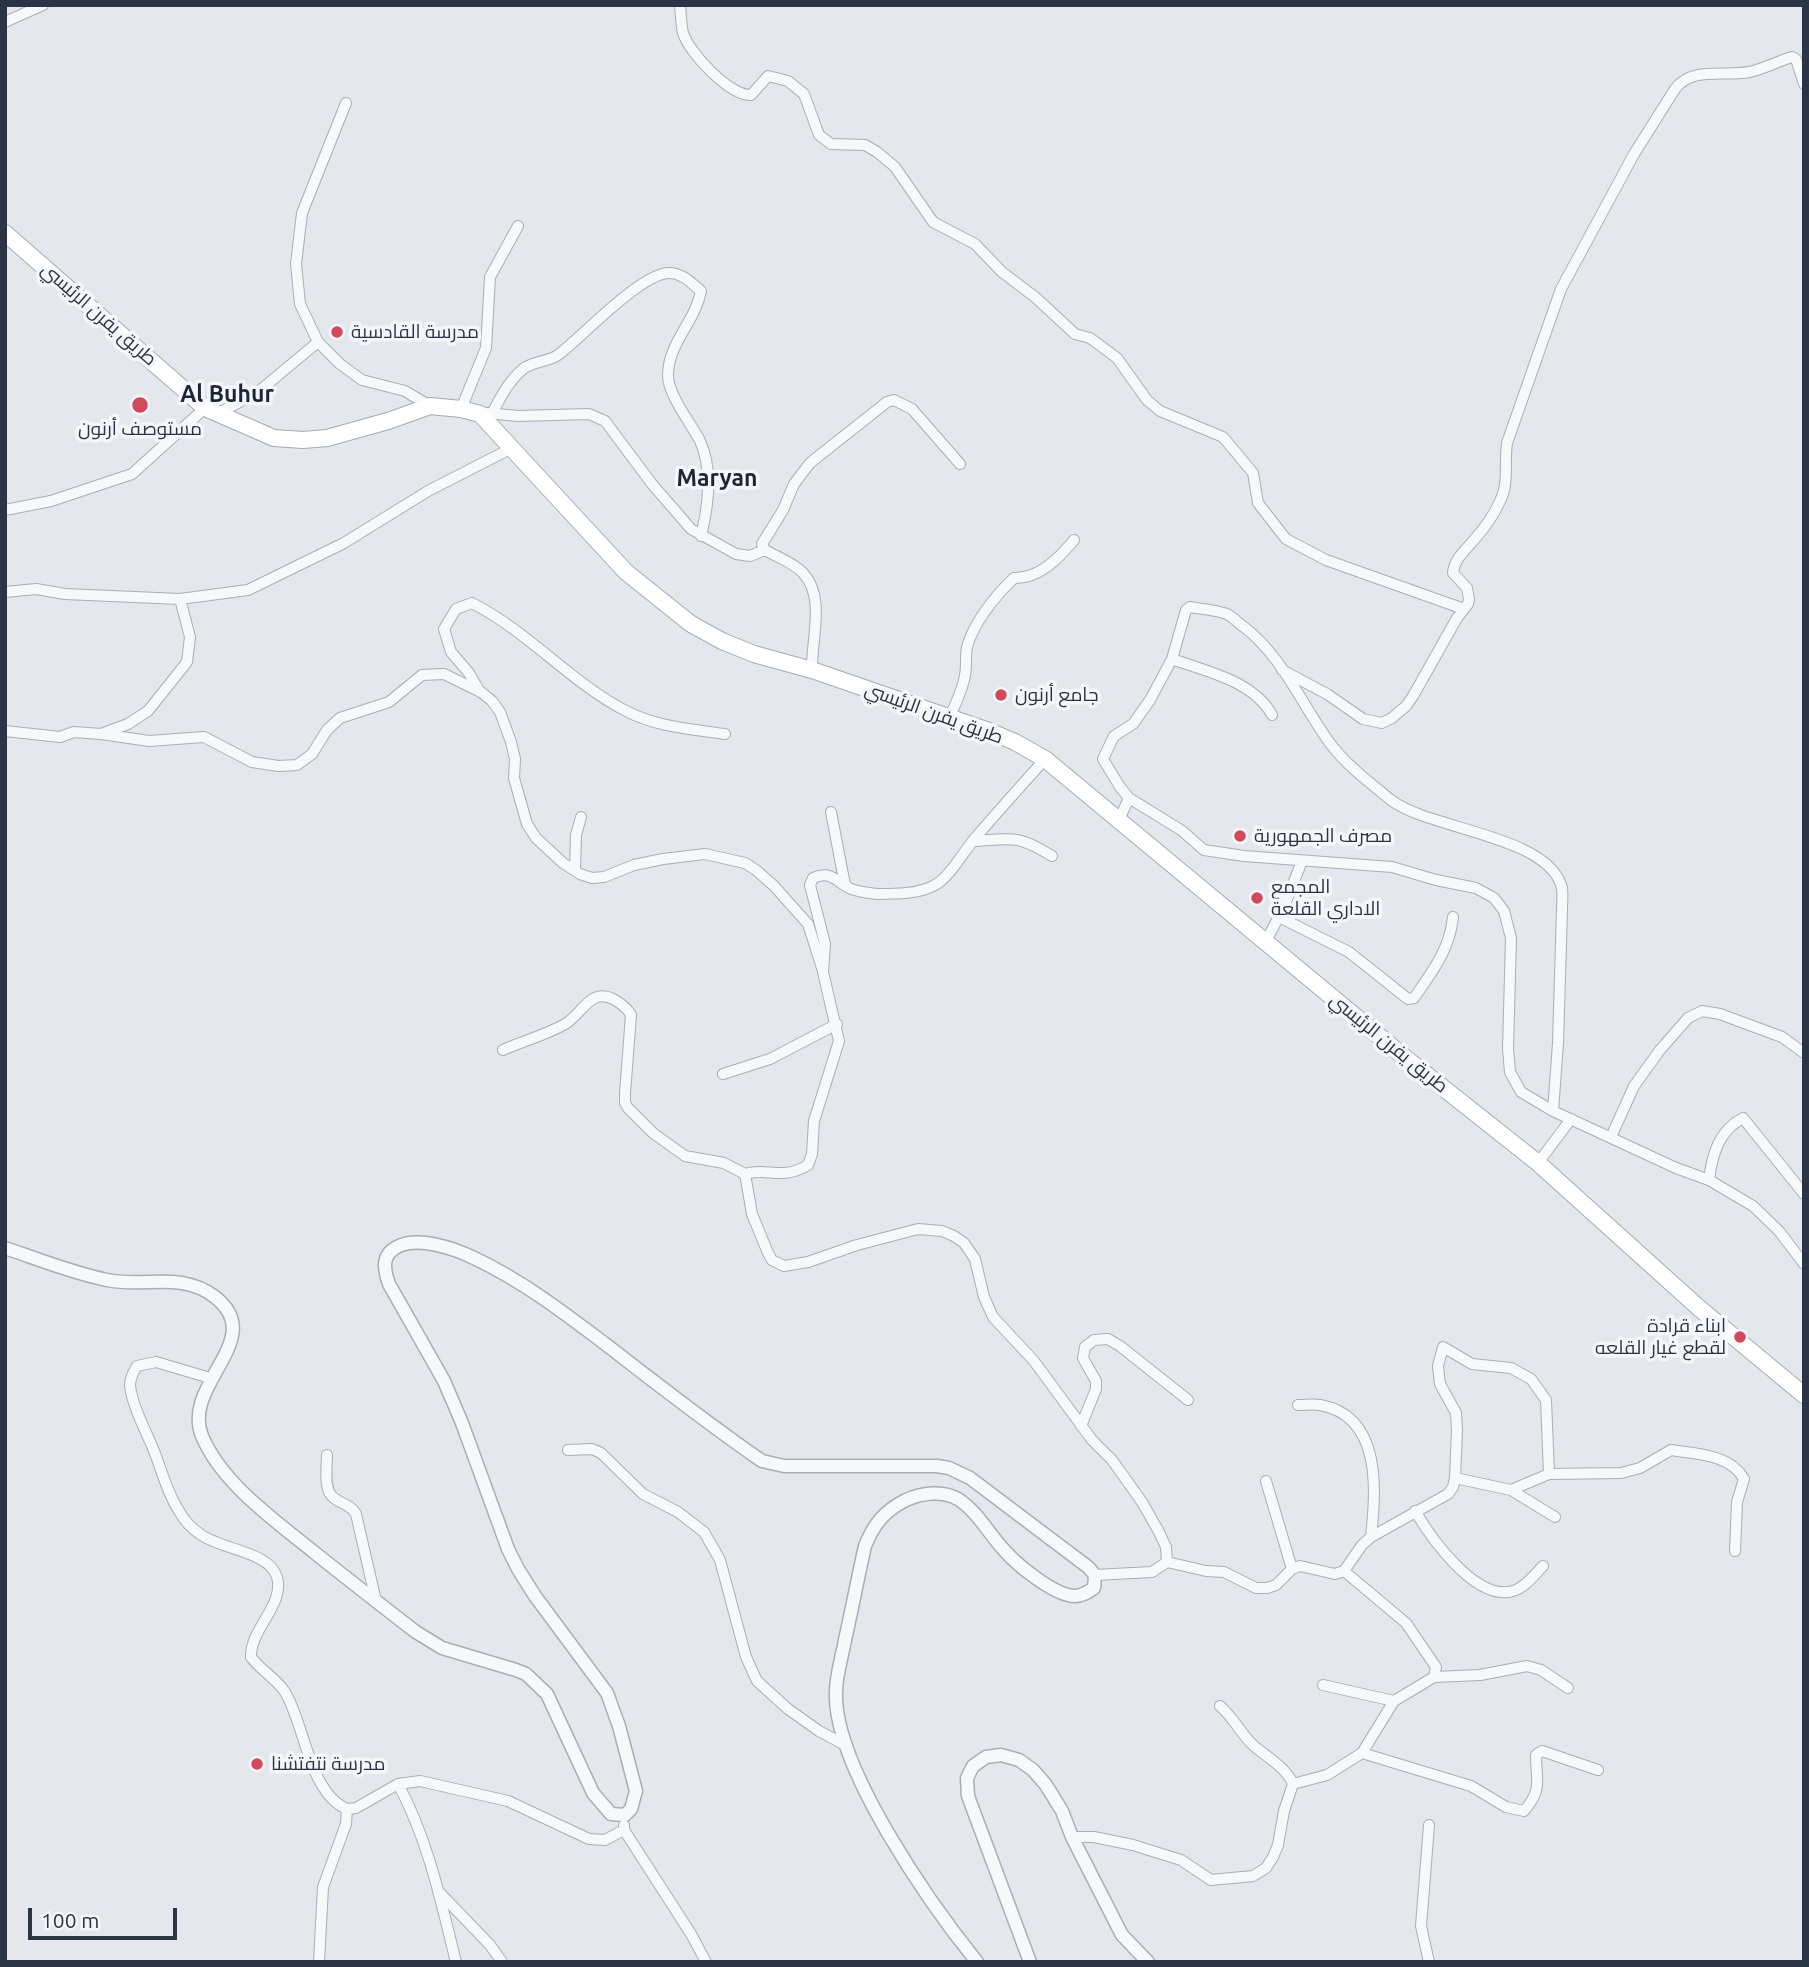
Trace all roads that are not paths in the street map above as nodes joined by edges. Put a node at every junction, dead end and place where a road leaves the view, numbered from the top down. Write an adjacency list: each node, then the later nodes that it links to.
1 (43, 5): 3 (street)
2 (680, 5): 21 (street)
3 (5, 22)
4 (1804, 84): 21 (street)
5 (346, 103): 8 (street)
6 (518, 226): 10 (street)
7 (5, 233): 11 (main road, طريق يفرن الرئيسي)
8 (318, 342): 9 (street); 11 (street)
9 (430, 406): 10 (main road, طريق يفرن الرئيسي); 11 (main road, طريق يفرن الرئيسي)
10 (461, 409): 12 (main road, طريق يفرن الرئيسي)
11 (212, 411): 15 (street)
12 (486, 413): 13 (main road, طريق يفرن الرئيسي); 16 (street); 16 (street)
13 (512, 448): 20 (street); 23 (main road, طريق يفرن الرئيسي)
14 (960, 464): 18 (street)
15 (5, 510)
16 (701, 537): 18 (street)
17 (1074, 540): 27 (street)
18 (765, 550): 23 (street)
19 (5, 592): 20 (street)
20 (180, 599): 29 (street)
21 (1464, 609): 24 (street)
22 (1172, 659): 24 (street); 26 (street); 32 (street)
23 (812, 670): 27 (main road, طريق يفرن الرئيسي)
24 (1282, 670): 49 (street)
25 (481, 692): 29 (street); 30 (street); 39 (street)
26 (1272, 715)
27 (950, 716): 31 (main road, طريق يفرن الرئيسي)
28 (5, 731): 29 (street)
29 (101, 734)
30 (725, 734)
31 (1045, 759): 35 (main road, طريق يفرن الرئيسي); 36 (street)
32 (1129, 798): 35 (street); 38 (street)
33 (831, 812): 40 (street)
34 (582, 817): 39 (street)
35 (1119, 820): 43 (main road, طريق يفرن الرئيسي)
36 (973, 841): 37 (street); 40 (street)
37 (1052, 856)
38 (1302, 860): 41 (street); 49 (street)
39 (575, 870): 44 (street)
40 (845, 885): 44 (street)
41 (1279, 917): 42 (street); 43 (street)
42 (1453, 917)
43 (1266, 941): 52 (main road, طريق يفرن الرئيسي)
44 (823, 972): 45 (street)
45 (837, 1024): 48 (street); 53 (street)
46 (503, 1050): 53 (street)
47 (1804, 1053): 51 (street)
48 (723, 1074)
49 (1553, 1111): 50 (street)
50 (1571, 1119): 51 (street); 52 (street)
51 (1611, 1137): 54 (street)
52 (1538, 1163): 59 (main road, طريق يفرن الرئيسي)
53 (745, 1174): 62 (street)
54 (1709, 1180): 55 (street); 57 (street)
55 (1804, 1194)
56 (5, 1248): 58 (street)
57 (1804, 1264)
58 (210, 1378): 78 (street); 89 (street)
59 (1804, 1395)
60 (1188, 1400): 62 (street)
61 (1298, 1405): 71 (street)
62 (1081, 1426): 73 (street)
63 (568, 1450): 84 (street)
64 (327, 1455): 78 (street)
65 (1549, 1474): 66 (street); 68 (street); 72 (street)
66 (1455, 1478): 68 (street); 69 (street)
67 (1266, 1481): 75 (street)
68 (1511, 1490): 70 (street)
69 (1415, 1511): 71 (street); 74 (street)
70 (1555, 1517)
71 (1371, 1536): 76 (street)
72 (1735, 1551)
73 (1167, 1562): 75 (street); 77 (street)
74 (1543, 1566)
75 (1292, 1569): 76 (street)
76 (1344, 1571): 79 (street)
77 (1095, 1575): 84 (street); 90 (street)
78 (376, 1602): 90 (street)
79 (1434, 1676): 81 (street); 82 (street)
80 (1323, 1685): 82 (street)
81 (1568, 1688)
82 (1394, 1701): 85 (street)
83 (1220, 1706): 88 (street)
84 (847, 1746): 99 (street)
85 (1362, 1753): 86 (street); 88 (street)
86 (1598, 1770)
87 (398, 1784): 89 (street); 92 (street); 94 (street)
88 (1293, 1784): 93 (street)
89 (347, 1809): 95 (street)
90 (625, 1815): 92 (street)
91 (1429, 1825): 102 (street)
92 (624, 1830): 98 (street)
93 (1072, 1837): 100 (street); 101 (street)
94 (439, 1892): 96 (street); 97 (street)
95 (319, 1962)
96 (456, 1962)
97 (502, 1962)
98 (706, 1962)
99 (977, 1962)
100 (1030, 1962)
101 (1148, 1962)
102 (1429, 1962)

